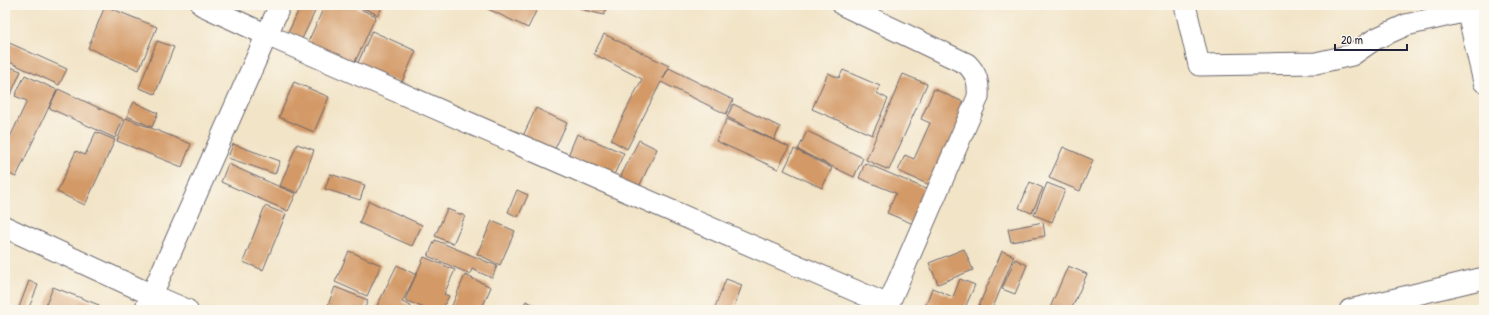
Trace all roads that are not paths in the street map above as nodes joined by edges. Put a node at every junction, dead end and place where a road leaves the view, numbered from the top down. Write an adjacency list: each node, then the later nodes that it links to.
1 (202, 5): 6 (street)
2 (280, 5): 6 (street)
3 (843, 5): 11 (street)
4 (1185, 5): 5 (street)
5 (1466, 8): 7 (street)
6 (267, 35): 10 (street); 11 (street)
7 (1484, 82)
8 (5, 227): 10 (street)
9 (1484, 278): 13 (street)
10 (149, 303): 12 (street)
11 (887, 308)
12 (188, 310)
13 (1350, 310)

